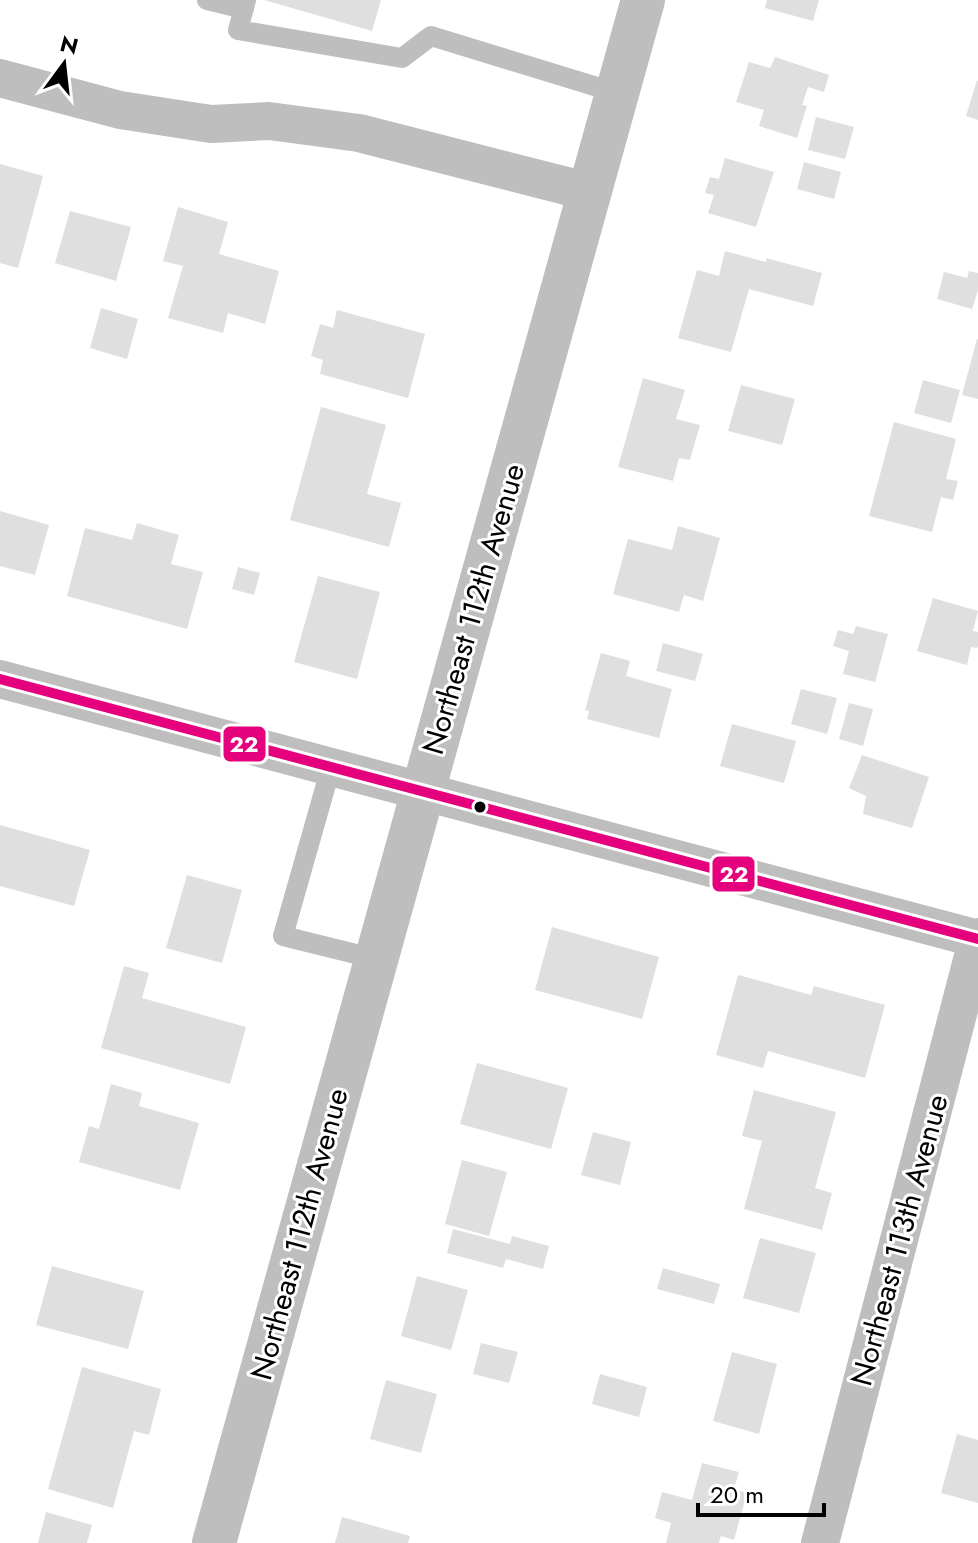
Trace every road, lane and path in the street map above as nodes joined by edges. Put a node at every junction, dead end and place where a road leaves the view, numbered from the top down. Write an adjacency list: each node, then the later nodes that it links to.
1 (207, 0): 3 (lane)
2 (643, 0): 5 (street, Northeast 112th Avenue)
3 (245, 5): 5 (lane)
4 (0, 78): 6 (street)
5 (617, 93): 6 (street, Northeast 112th Avenue)
6 (590, 192): 9 (street, Northeast 112th Avenue)
7 (0, 679): 8 (street)
8 (331, 767): 9 (street); 11 (lane)
9 (422, 791): 10 (street); 11 (street, Northeast 112th Avenue)
10 (978, 939): 13 (street, Northeast 113th Avenue)
11 (376, 959): 12 (street, Northeast 112th Avenue)
12 (214, 1543)
13 (820, 1543)

